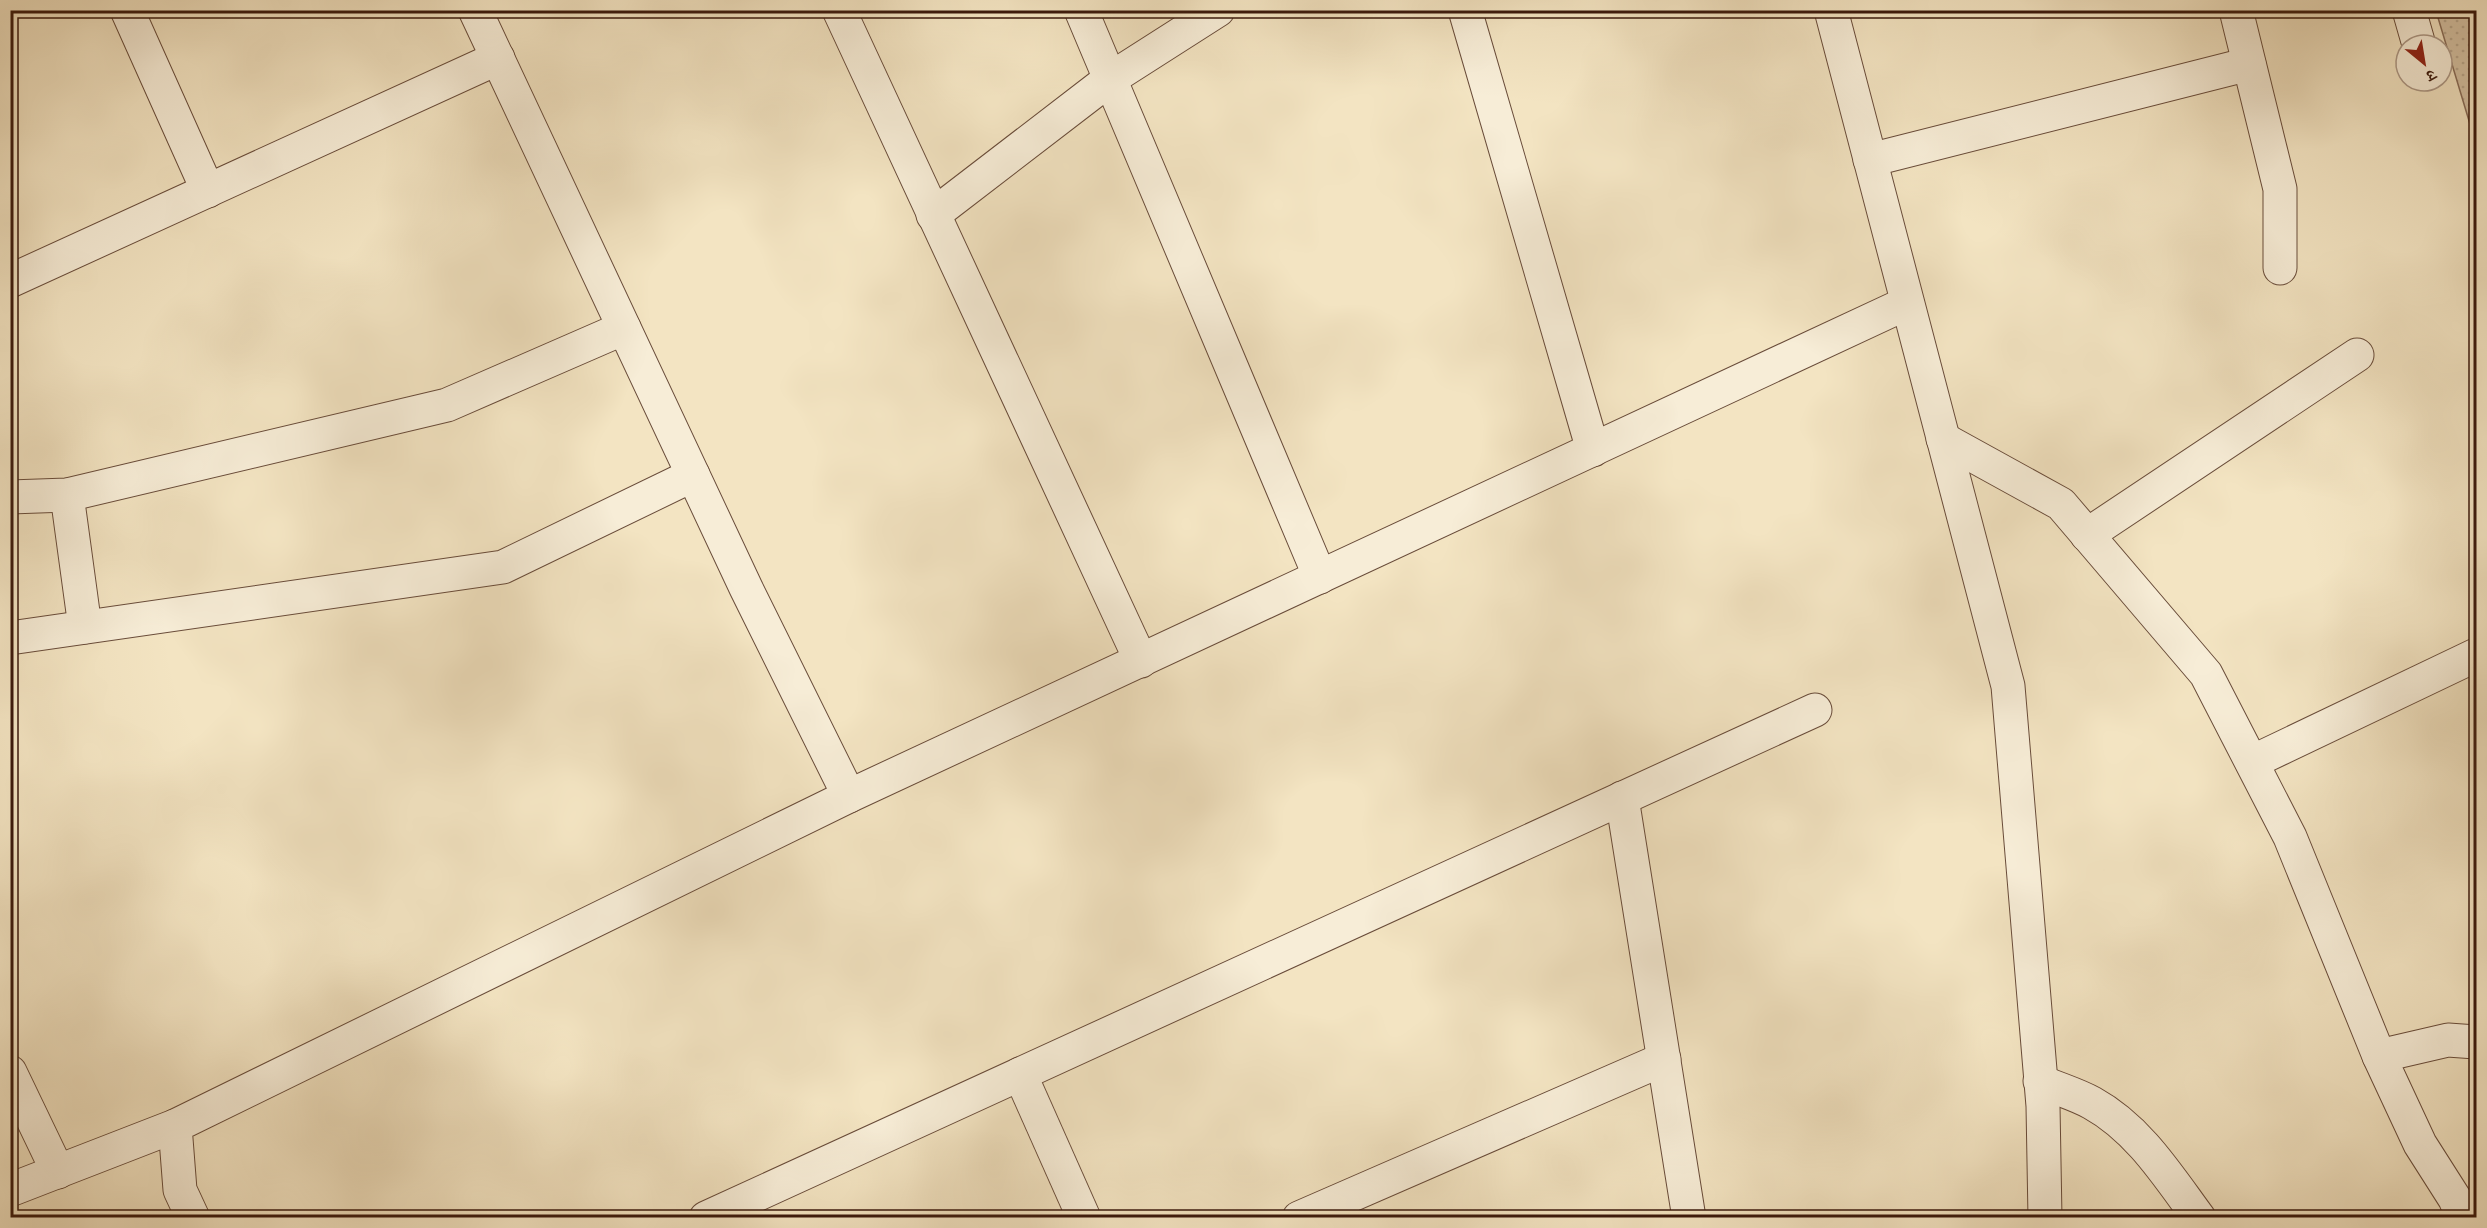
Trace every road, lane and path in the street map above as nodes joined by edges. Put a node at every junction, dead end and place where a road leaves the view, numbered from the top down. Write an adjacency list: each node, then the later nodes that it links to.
1 (128, 10): 15 (street)
2 (475, 10): 11 (street)
3 (839, 10): 16 (street)
4 (1081, 10): 13 (street)
5 (1218, 10): 13 (street)
6 (1465, 10): 23 (street)
7 (1831, 10): 14 (street)
8 (2236, 10): 12 (street)
9 (2409, 10): 10 (street)
10 (2416, 33)
11 (498, 58): 15 (street); 20 (street)
12 (2249, 64): 14 (street); 17 (street)
13 (1110, 79): 16 (street); 28 (street)
14 (1870, 159): 19 (street)
15 (208, 191): 18 (street)
16 (933, 215): 32 (street)
17 (2280, 268)
18 (10, 281)
19 (1907, 303): 22 (street); 23 (street)
20 (624, 328): 24 (street); 25 (street)
21 (2357, 355): 27 (street)
22 (1943, 439): 27 (street); 42 (street)
23 (1593, 450): 28 (street)
24 (693, 474): 29 (street); 35 (street)
25 (67, 495): 26 (street); 29 (street)
26 (10, 497)
27 (2087, 535): 34 (street)
28 (1320, 577): 32 (street)
29 (85, 627): 30 (street)
30 (10, 638)
31 (2476, 655): 34 (street)
32 (1141, 661): 35 (street)
33 (1815, 710): 36 (street)
34 (2252, 762): 38 (street)
35 (849, 796): 43 (street)
36 (1622, 798): 39 (street); 41 (street)
37 (2476, 1042): 38 (street)
38 (2379, 1056): 53 (street)
39 (1664, 1059): 49 (street); 50 (street)
40 (10, 1072): 44 (street)
41 (1020, 1074): 47 (street); 48 (street)
42 (2040, 1081): 51 (street); 52 (street)
43 (175, 1126): 44 (street); 46 (street)
44 (58, 1172): 45 (street)
45 (10, 1190)
46 (193, 1218)
47 (706, 1218)
48 (1084, 1218)
49 (1299, 1218)
50 (1689, 1218)
51 (2045, 1218)
52 (2199, 1218)
53 (2463, 1218)

